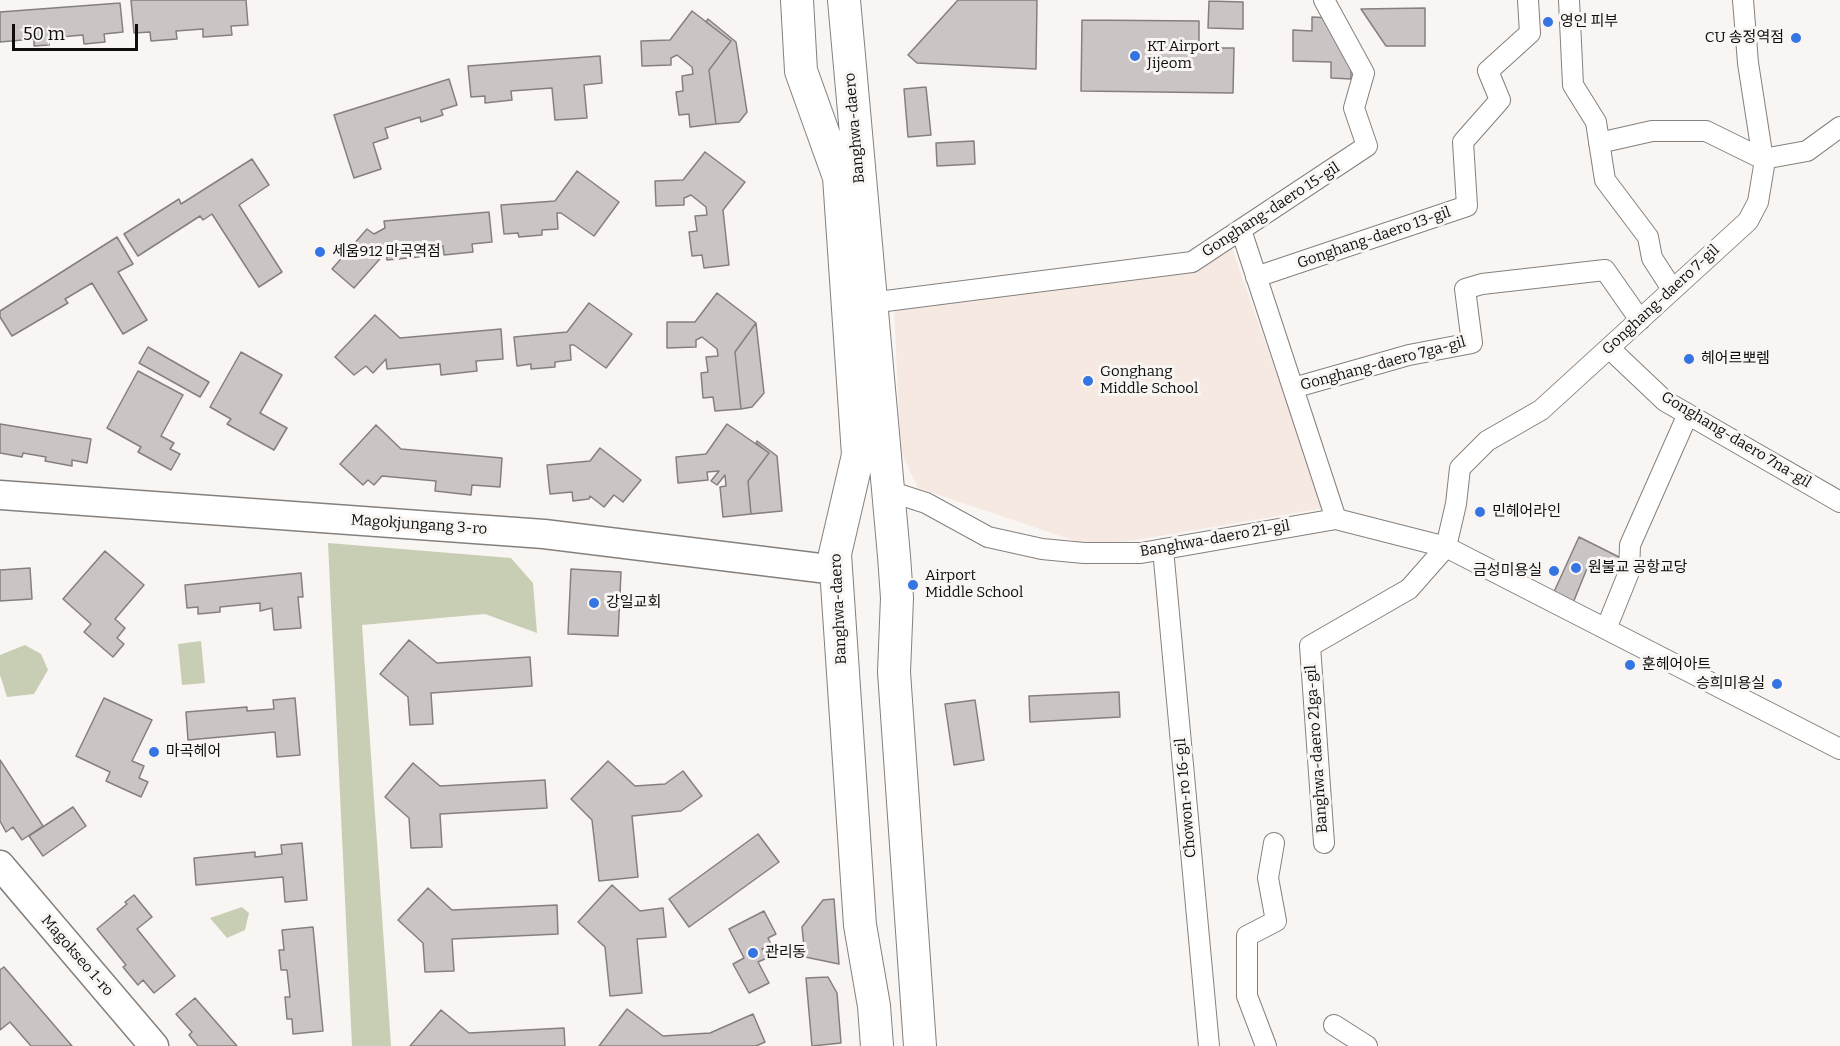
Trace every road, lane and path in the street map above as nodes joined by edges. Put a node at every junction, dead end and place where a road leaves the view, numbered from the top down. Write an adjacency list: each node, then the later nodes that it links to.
1 (776, 0): 8 (main road)
2 (844, 0): 9 (main road, Banghwa-daero)
3 (866, 0): 9 (main road)
4 (1324, 0): 13 (street, Gonghang-daero 15-gil)
5 (1528, 0): 14 (street, Gonghang-daero 13-gil)
6 (1569, 0): 11 (street)
7 (1743, 0): 12 (street, Gonghang-daero 7-gil)
8 (797, 14): 27 (main road, Banghwa-daero)
9 (849, 51): 16 (main road, Banghwa-daero)
10 (1840, 127): 12 (street)
11 (1599, 142): 12 (street); 15 (street)
12 (1763, 159): 15 (street, Gonghang-daero 7-gil)
13 (1240, 230): 14 (street); 16 (street, Gonghang-daero 15-gil)
14 (1256, 277): 19 (street)
15 (1672, 290): 17 (street, Gonghang-daero 7-gil)
16 (870, 303): 21 (main road, Banghwa-daero)
17 (1640, 320): 18 (street, Gonghang-daero 7-gil); 19 (street, Gonghang-daero 7ga-gil)
18 (1609, 348): 20 (street, Gonghang-daero 7na-gil); 25 (street, Gonghang-daero 7-gil)
19 (1293, 388): 24 (street)
20 (1689, 414): 23 (street, Gonghang-daero 7na-gil); 28 (street)
21 (889, 491): 26 (street, Banghwa-daero 21-gil); 36 (main road, Banghwa-daero)
22 (0, 495): 27 (street, Magokjungang 3-ro)
23 (1840, 502)
24 (1336, 519): 25 (street, Banghwa-daero 21-gil); 26 (street, Banghwa-daero 21-gil)
25 (1446, 547): 28 (street, Banghwa-daero 21-gil); 31 (street, Banghwa-daero 21ga-gil)
26 (1163, 549): 37 (street, Chowon-ro 16-gil)
27 (836, 570): 35 (main road, Banghwa-daero)
28 (1606, 629): 29 (street, Banghwa-daero 21-gil)
29 (1840, 749)
30 (1274, 843): 38 (street)
31 (1324, 843)
32 (0, 865): 34 (street, Magokseo 1-ro)
33 (1334, 1025): 39 (street)
34 (154, 1046)
35 (877, 1046)
36 (920, 1046)
37 (1209, 1046)
38 (1266, 1046)
39 (1366, 1046)

